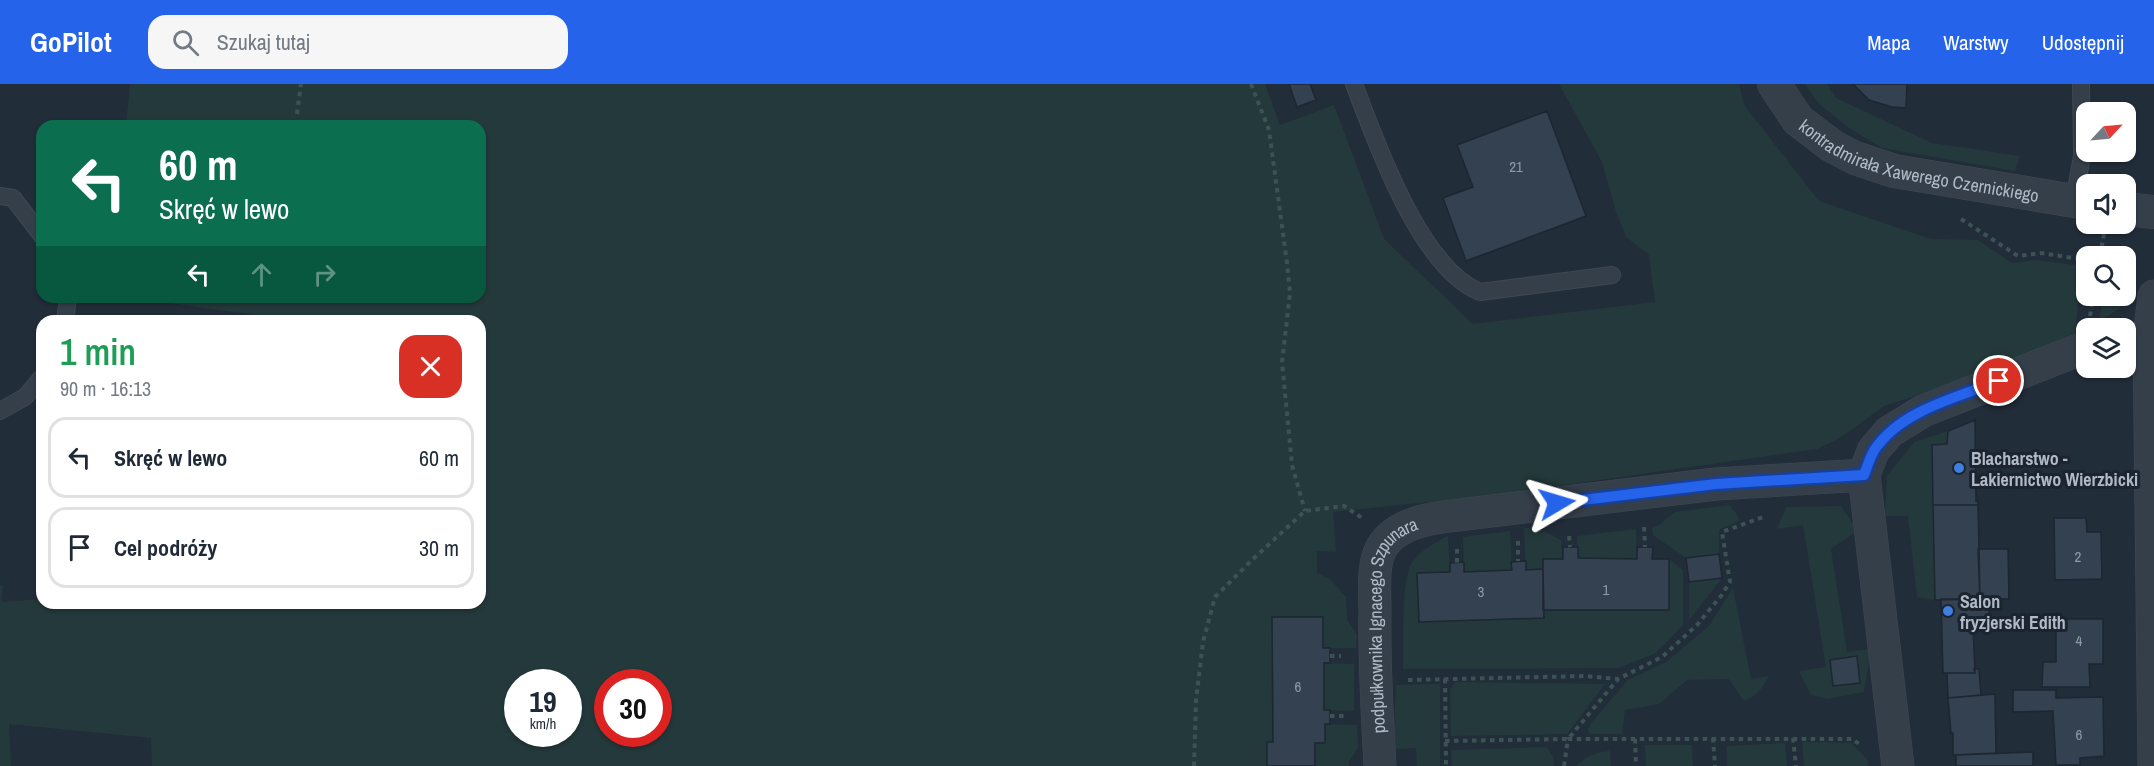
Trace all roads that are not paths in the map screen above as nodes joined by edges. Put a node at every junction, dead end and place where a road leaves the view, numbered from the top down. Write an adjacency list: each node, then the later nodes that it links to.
1 (1354, 84): 10 (lane)
2 (1774, 84): 6 (street, kontradmirała Xawerego Czernickiego)
3 (2081, 84): 4 (lane)
4 (2081, 174)
5 (0, 196): 9 (lane)
6 (2076, 201)
7 (2136, 210): 8 (street)
8 (2154, 212)
9 (36, 228)
10 (1612, 275)
11 (2154, 296): 12 (street)
12 (2137, 338): 19 (street)
13 (2076, 351): 16 (street)
14 (36, 383): 15 (lane)
15 (0, 411)
16 (1864, 475): 17 (street, podpułkownika Ignacego Szpunara); 18 (street)
17 (1380, 766)
18 (1898, 766)
19 (2154, 766)

